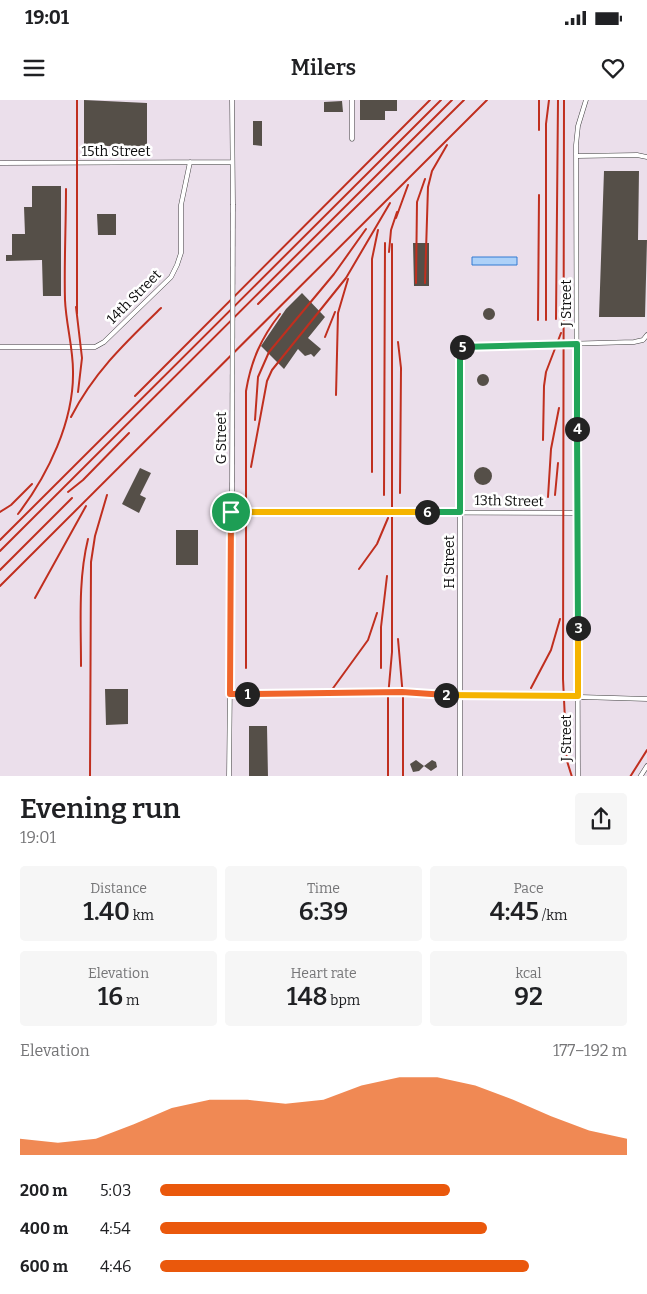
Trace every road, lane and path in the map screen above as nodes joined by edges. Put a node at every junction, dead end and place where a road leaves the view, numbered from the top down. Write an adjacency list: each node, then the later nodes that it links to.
1 (232, 100): 8 (lane, G Street)
2 (352, 100): 4 (lane)
3 (586, 100): 5 (lane, J Street)
4 (352, 139)
5 (577, 156): 6 (lane); 11 (lane, J Street)
6 (647, 157)
7 (190, 162): 8 (lane, 15th Street); 9 (lane, 15th Street); 12 (lane, 14th Street)
8 (232, 162): 13 (lane, G Street, bridge)
9 (0, 163)
10 (647, 335): 11 (lane)
11 (577, 344): 14 (lane, H Street); 15 (lane, J Street)
12 (0, 347)
13 (231, 512): 14 (lane, 13th Street); 16 (lane, G Street)
14 (460, 512): 15 (lane, 13th Street); 17 (lane, H Street)
15 (578, 513): 18 (lane, J Street)
16 (230, 694): 17 (lane); 21 (lane, G Street)
17 (460, 696): 18 (lane); 22 (lane, H Street)
18 (578, 696): 19 (lane); 23 (lane, J Street)
19 (647, 699)
20 (647, 766): 24 (lane)
21 (229, 776)
22 (460, 776)
23 (578, 776)
24 (640, 776)

